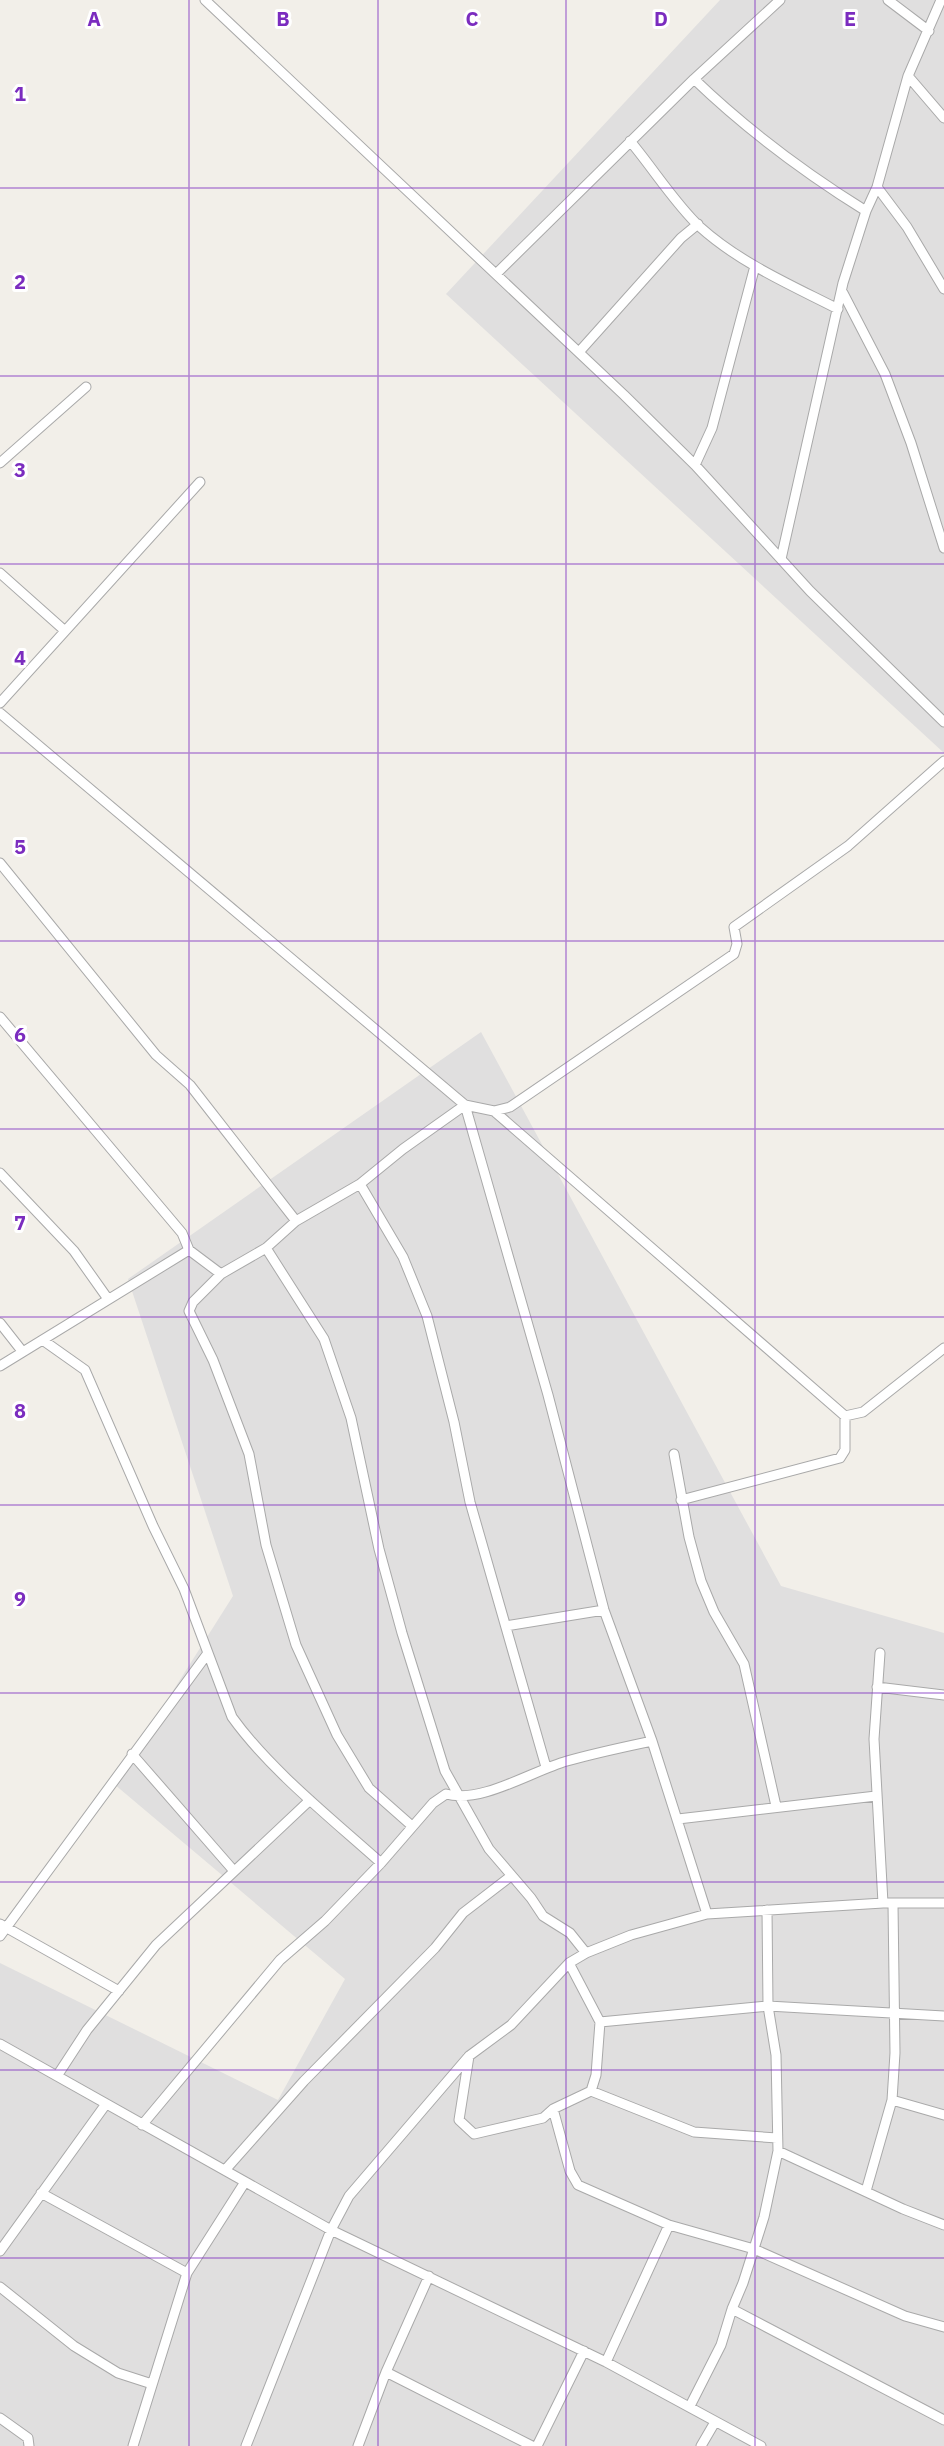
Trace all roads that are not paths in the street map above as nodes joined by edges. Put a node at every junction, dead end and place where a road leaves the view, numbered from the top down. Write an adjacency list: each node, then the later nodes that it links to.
1 (205, 0): 14 (street)
2 (780, 0): 7 (street)
3 (888, 0): 5 (street)
4 (941, 0): 5 (street)
5 (928, 31): 6 (street)
6 (908, 76): 8 (street); 10 (street)
7 (694, 79): 9 (street); 11 (street)
8 (944, 118)
9 (630, 141): 12 (street); 14 (street)
10 (878, 187): 11 (street); 15 (street)
11 (866, 211): 16 (street)
12 (698, 225): 13 (street); 18 (street)
13 (755, 266): 17 (street); 21 (street)
14 (496, 274): 18 (street)
15 (944, 289)
16 (843, 293): 17 (street); 23 (street)
17 (838, 309): 24 (street)
18 (579, 352): 21 (street)
19 (86, 387): 20 (street)
20 (0, 463)
21 (695, 465): 24 (street)
22 (200, 482): 26 (street)
23 (944, 548)
24 (781, 559): 29 (street)
25 (0, 573): 26 (street)
26 (64, 630): 27 (street)
27 (0, 702)
28 (0, 713): 33 (street)
29 (944, 722)
30 (944, 760): 34 (street)
31 (0, 863): 37 (street)
32 (0, 1017): 39 (street)
33 (465, 1105): 34 (street); 36 (street); 50 (street)
34 (494, 1112): 47 (street)
35 (0, 1173): 41 (street)
36 (360, 1184): 37 (street); 51 (street)
37 (296, 1221): 38 (street)
38 (266, 1248): 40 (street); 60 (street)
39 (189, 1250): 40 (street); 41 (street)
40 (221, 1274): 64 (street)
41 (108, 1299): 43 (street)
42 (0, 1323): 45 (street)
43 (44, 1341): 45 (street); 52 (street)
44 (944, 1348): 47 (street)
45 (22, 1351): 46 (street)
46 (0, 1366)
47 (845, 1416): 49 (street)
48 (674, 1455): 49 (street)
49 (681, 1500): 62 (street)
50 (604, 1610): 51 (street); 56 (street)
51 (506, 1626): 58 (street)
52 (208, 1653): 57 (street); 61 (street)
53 (880, 1653): 54 (street)
54 (877, 1687): 55 (street); 59 (street)
55 (944, 1695)
56 (652, 1740): 58 (street); 63 (street)
57 (132, 1754): 66 (street); 73 (street)
58 (546, 1767): 60 (street)
59 (876, 1796): 62 (street); 68 (street)
60 (460, 1798): 64 (street); 67 (street)
61 (310, 1800): 65 (street); 66 (street)
62 (776, 1806): 63 (street)
63 (678, 1819): 72 (street)
64 (412, 1826): 65 (street)
65 (381, 1863): 90 (street)
66 (234, 1871): 77 (street)
67 (511, 1876): 75 (street); 93 (street)
68 (883, 1903): 70 (street); 71 (street)
69 (944, 1903): 70 (street)
70 (893, 1904): 79 (street)
71 (767, 1910): 72 (street); 78 (street)
72 (707, 1914): 75 (street)
73 (3, 1925): 74 (street); 77 (street)
74 (0, 1936)
75 (586, 1953): 76 (street)
76 (569, 1963): 81 (street); 83 (street)
77 (119, 1991): 84 (street)
78 (768, 2006): 79 (street); 81 (street); 91 (street)
79 (894, 2012): 80 (street); 86 (street)
80 (944, 2016)
81 (600, 2022): 85 (street)
82 (0, 2044): 84 (street)
83 (469, 2056): 88 (street); 99 (street)
84 (57, 2076): 87 (street)
85 (591, 2091): 88 (street); 91 (street)
86 (892, 2100): 89 (street); 95 (street)
87 (106, 2104): 90 (street); 96 (street)
88 (553, 2109): 98 (street)
89 (944, 2115)
90 (142, 2125): 93 (street)
91 (777, 2138): 92 (street)
92 (778, 2151): 95 (street); 100 (street)
93 (226, 2169): 94 (street)
94 (245, 2182): 99 (street); 102 (street)
95 (866, 2191): 97 (street)
96 (41, 2193): 101 (street); 102 (street)
97 (944, 2224)
98 (669, 2225): 100 (street); 108 (street)
99 (331, 2230): 103 (street); 117 (street)
100 (754, 2249): 105 (street); 106 (street)
101 (0, 2251)
102 (187, 2273): 110 (street)
103 (429, 2276): 107 (street); 109 (street)
104 (0, 2287): 110 (street)
105 (732, 2308): 111 (street); 113 (street)
106 (944, 2327)
107 (584, 2351): 108 (street); 120 (street)
108 (606, 2362): 111 (street)
109 (386, 2372): 118 (street); 119 (street)
110 (152, 2384): 116 (street)
111 (690, 2406): 114 (street)
112 (0, 2418): 115 (street)
113 (944, 2420)
114 (715, 2422): 121 (street); 122 (street)
115 (30, 2446)
116 (133, 2446)
117 (246, 2446)
118 (358, 2446)
119 (532, 2446)
120 (537, 2446)
121 (701, 2446)
122 (761, 2446)

